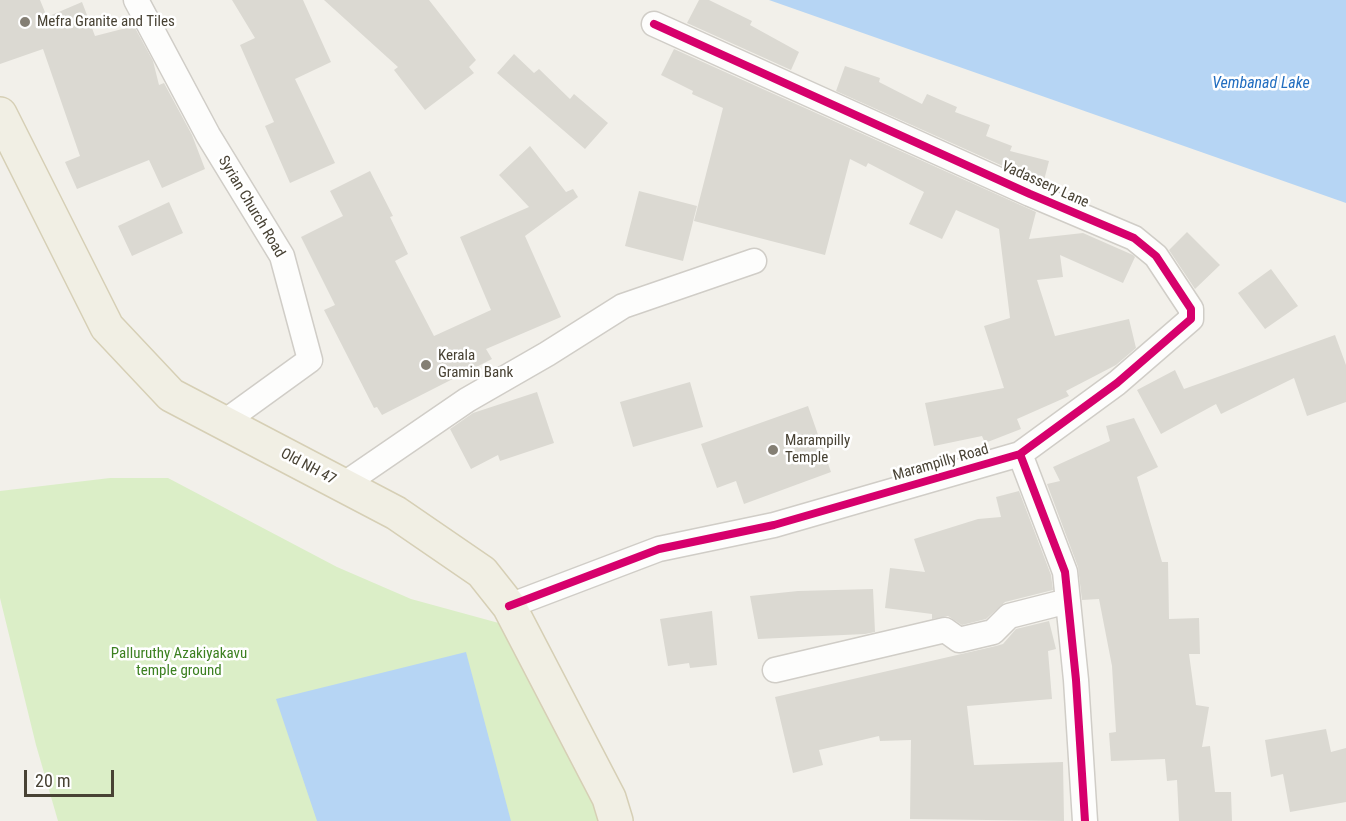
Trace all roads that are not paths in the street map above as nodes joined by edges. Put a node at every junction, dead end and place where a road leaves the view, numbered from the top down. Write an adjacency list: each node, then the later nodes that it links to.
1 (136, 0): 5 (street, Syrian Church Road)
2 (654, 24): 6 (street, Vadassery Lane)
3 (0, 114): 5 (main road, Old NH 47)
4 (754, 261): 7 (street)
5 (223, 423): 7 (main road, Old NH 47)
6 (1020, 454): 8 (street); 9 (street, Marampilly Road)
7 (343, 485): 9 (main road, Old NH 47)
8 (1068, 601): 10 (street); 12 (street)
9 (509, 606): 11 (main road, Old NH 47)
10 (775, 669)
11 (616, 821)
12 (1085, 821)

